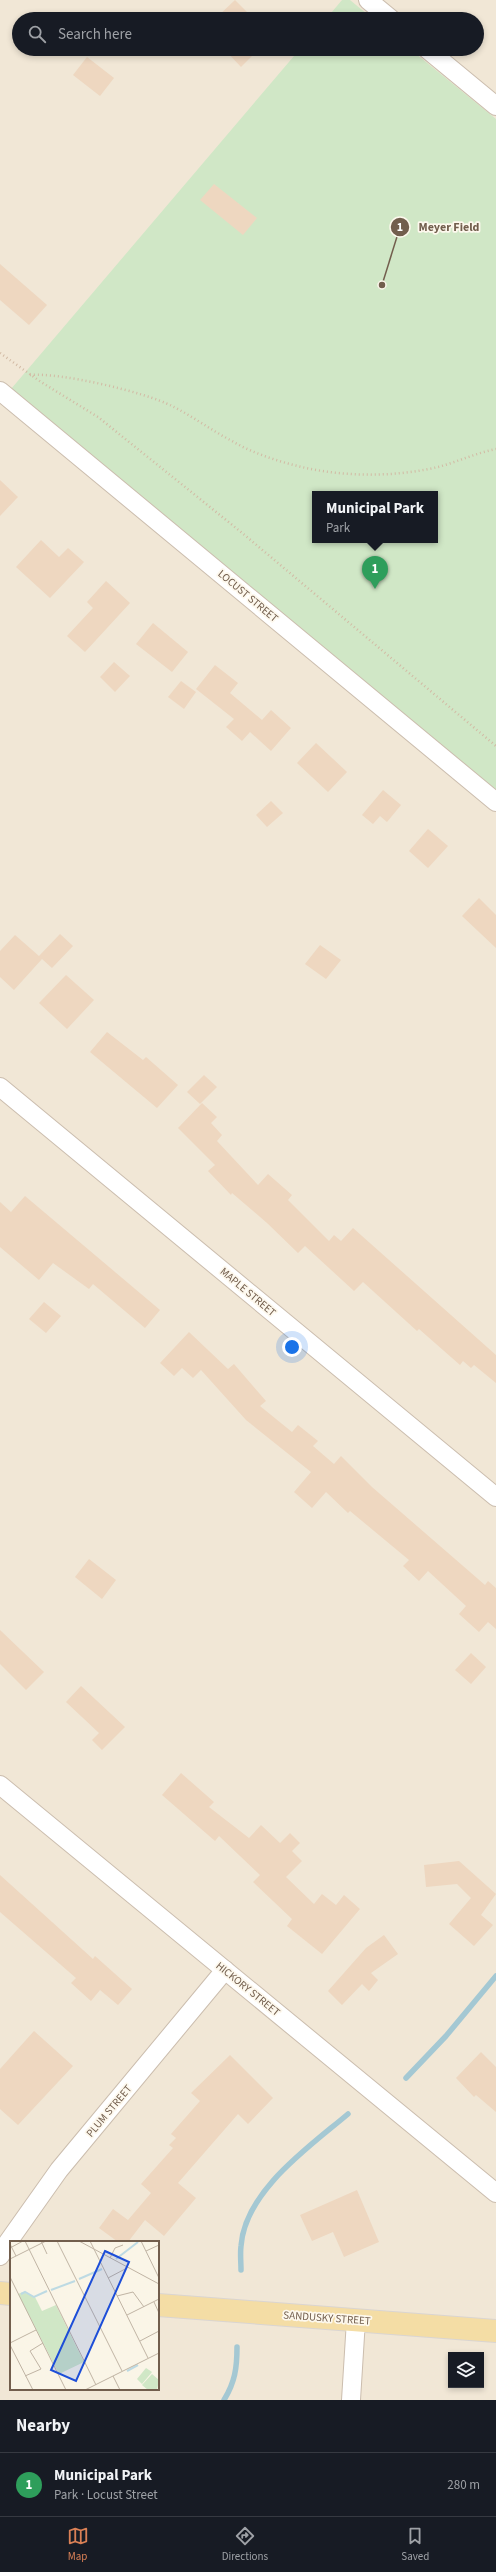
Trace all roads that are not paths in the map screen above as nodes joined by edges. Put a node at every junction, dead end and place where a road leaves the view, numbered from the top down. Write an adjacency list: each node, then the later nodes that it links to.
1 (368, 0): 2 (street)
2 (383, 12)
3 (435, 56): 4 (street)
4 (496, 106)
5 (0, 391): 6 (street, LOCUST STREET)
6 (496, 802)
7 (0, 1087): 8 (street, MAPLE STREET)
8 (496, 1497)
9 (0, 1785): 10 (street, HICKORY STREET)
10 (225, 1970): 11 (street, HICKORY STREET); 12 (street, PLUM STREET)
11 (496, 2193)
12 (0, 2256)
13 (0, 2293): 14 (main road)
14 (10, 2294)
15 (159, 2305): 16 (main road, SANDUSKY STREET)
16 (356, 2320): 17 (main road, SANDUSKY STREET); 18 (street)
17 (496, 2331)
18 (351, 2400)

